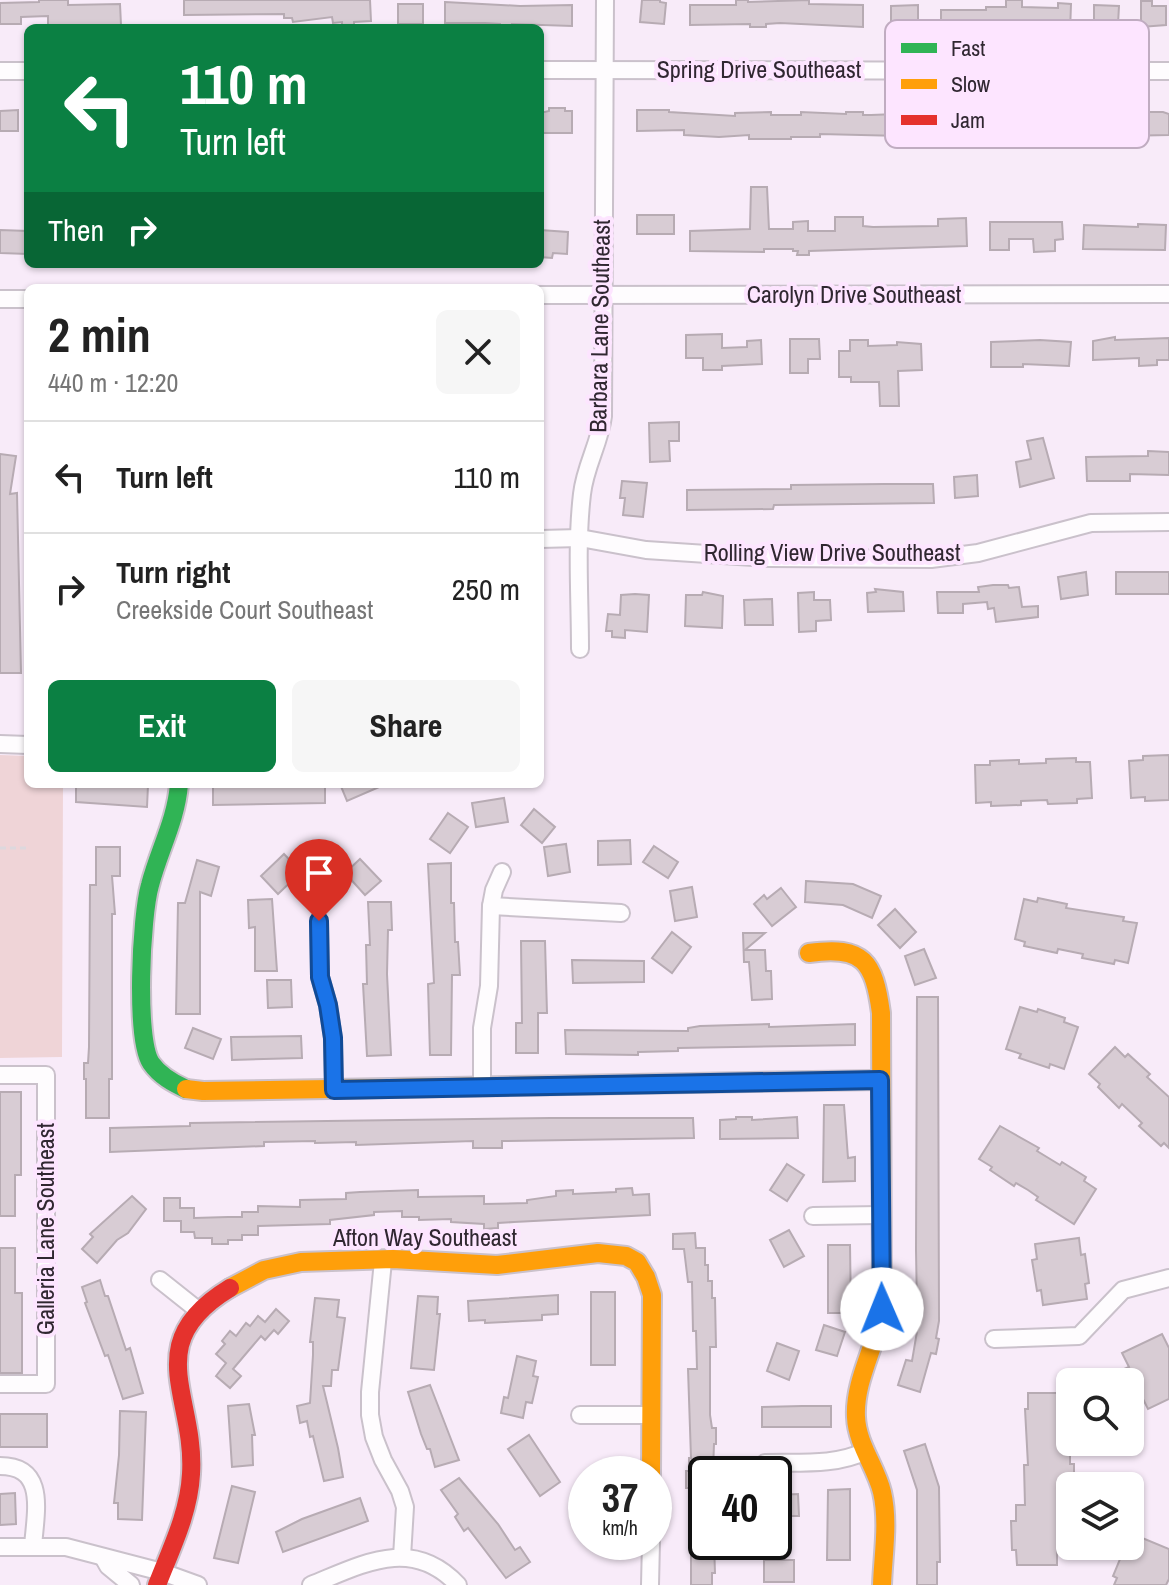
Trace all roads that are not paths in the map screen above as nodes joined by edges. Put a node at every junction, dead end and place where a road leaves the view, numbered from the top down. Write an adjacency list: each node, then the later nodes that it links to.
1 (605, 0): 3 (street, Barbara Lane Southeast)
2 (544, 70): 3 (street, Spring Drive Southeast)
3 (604, 70): 4 (street, Spring Drive Southeast); 11 (street, Barbara Lane Southeast)
4 (885, 70)
5 (0, 71): 6 (street)
6 (24, 71)
7 (1149, 71): 8 (street, Spring Drive Southeast)
8 (1169, 71)
9 (1169, 294): 11 (street, Carolyn Drive Southeast)
10 (544, 295): 11 (street, Carolyn Drive Southeast)
11 (603, 295): 15 (street, Barbara Lane Southeast)
12 (0, 299): 13 (street)
13 (24, 299)
14 (1169, 522): 15 (street, Rolling View Drive Southeast)
15 (580, 538): 16 (street, Rolling View Drive Southeast); 17 (street, Barbara Lane Southeast)
16 (544, 539)
17 (580, 649)
18 (0, 744): 19 (street)
19 (24, 745)
20 (179, 788): 29 (street)
21 (502, 872): 22 (street)
22 (491, 906): 23 (street); 28 (street)
23 (621, 913)
24 (319, 921): 29 (street)
25 (809, 953): 27 (street)
26 (0, 1075): 37 (street, Galleria Lane Southeast)
27 (880, 1080): 28 (street); 30 (street)
28 (482, 1087): 29 (street)
29 (334, 1090)
30 (880, 1215): 31 (street); 40 (street)
31 (813, 1216)
32 (383, 1261): 35 (street, Afton Way Southeast); 39 (street, Afton Way Southeast); 47 (street)
33 (1169, 1278): 36 (street)
34 (160, 1280): 35 (street)
35 (199, 1311): 49 (street, Afton Way Southeast)
36 (994, 1339)
37 (0, 1384)
38 (580, 1415): 39 (street)
39 (651, 1415): 41 (street, Afton Way Southeast)
40 (866, 1451): 42 (street); 55 (street)
41 (651, 1456)
42 (792, 1462)
43 (0, 1466): 45 (street)
44 (0, 1547): 45 (street)
45 (33, 1547): 46 (street)
46 (103, 1557): 49 (street); 50 (street)
47 (402, 1557): 52 (street); 53 (street)
48 (651, 1560): 54 (street)
49 (159, 1578): 51 (street)
50 (131, 1585)
51 (198, 1585)
52 (311, 1585)
53 (458, 1585)
54 (650, 1585)
55 (882, 1585)

